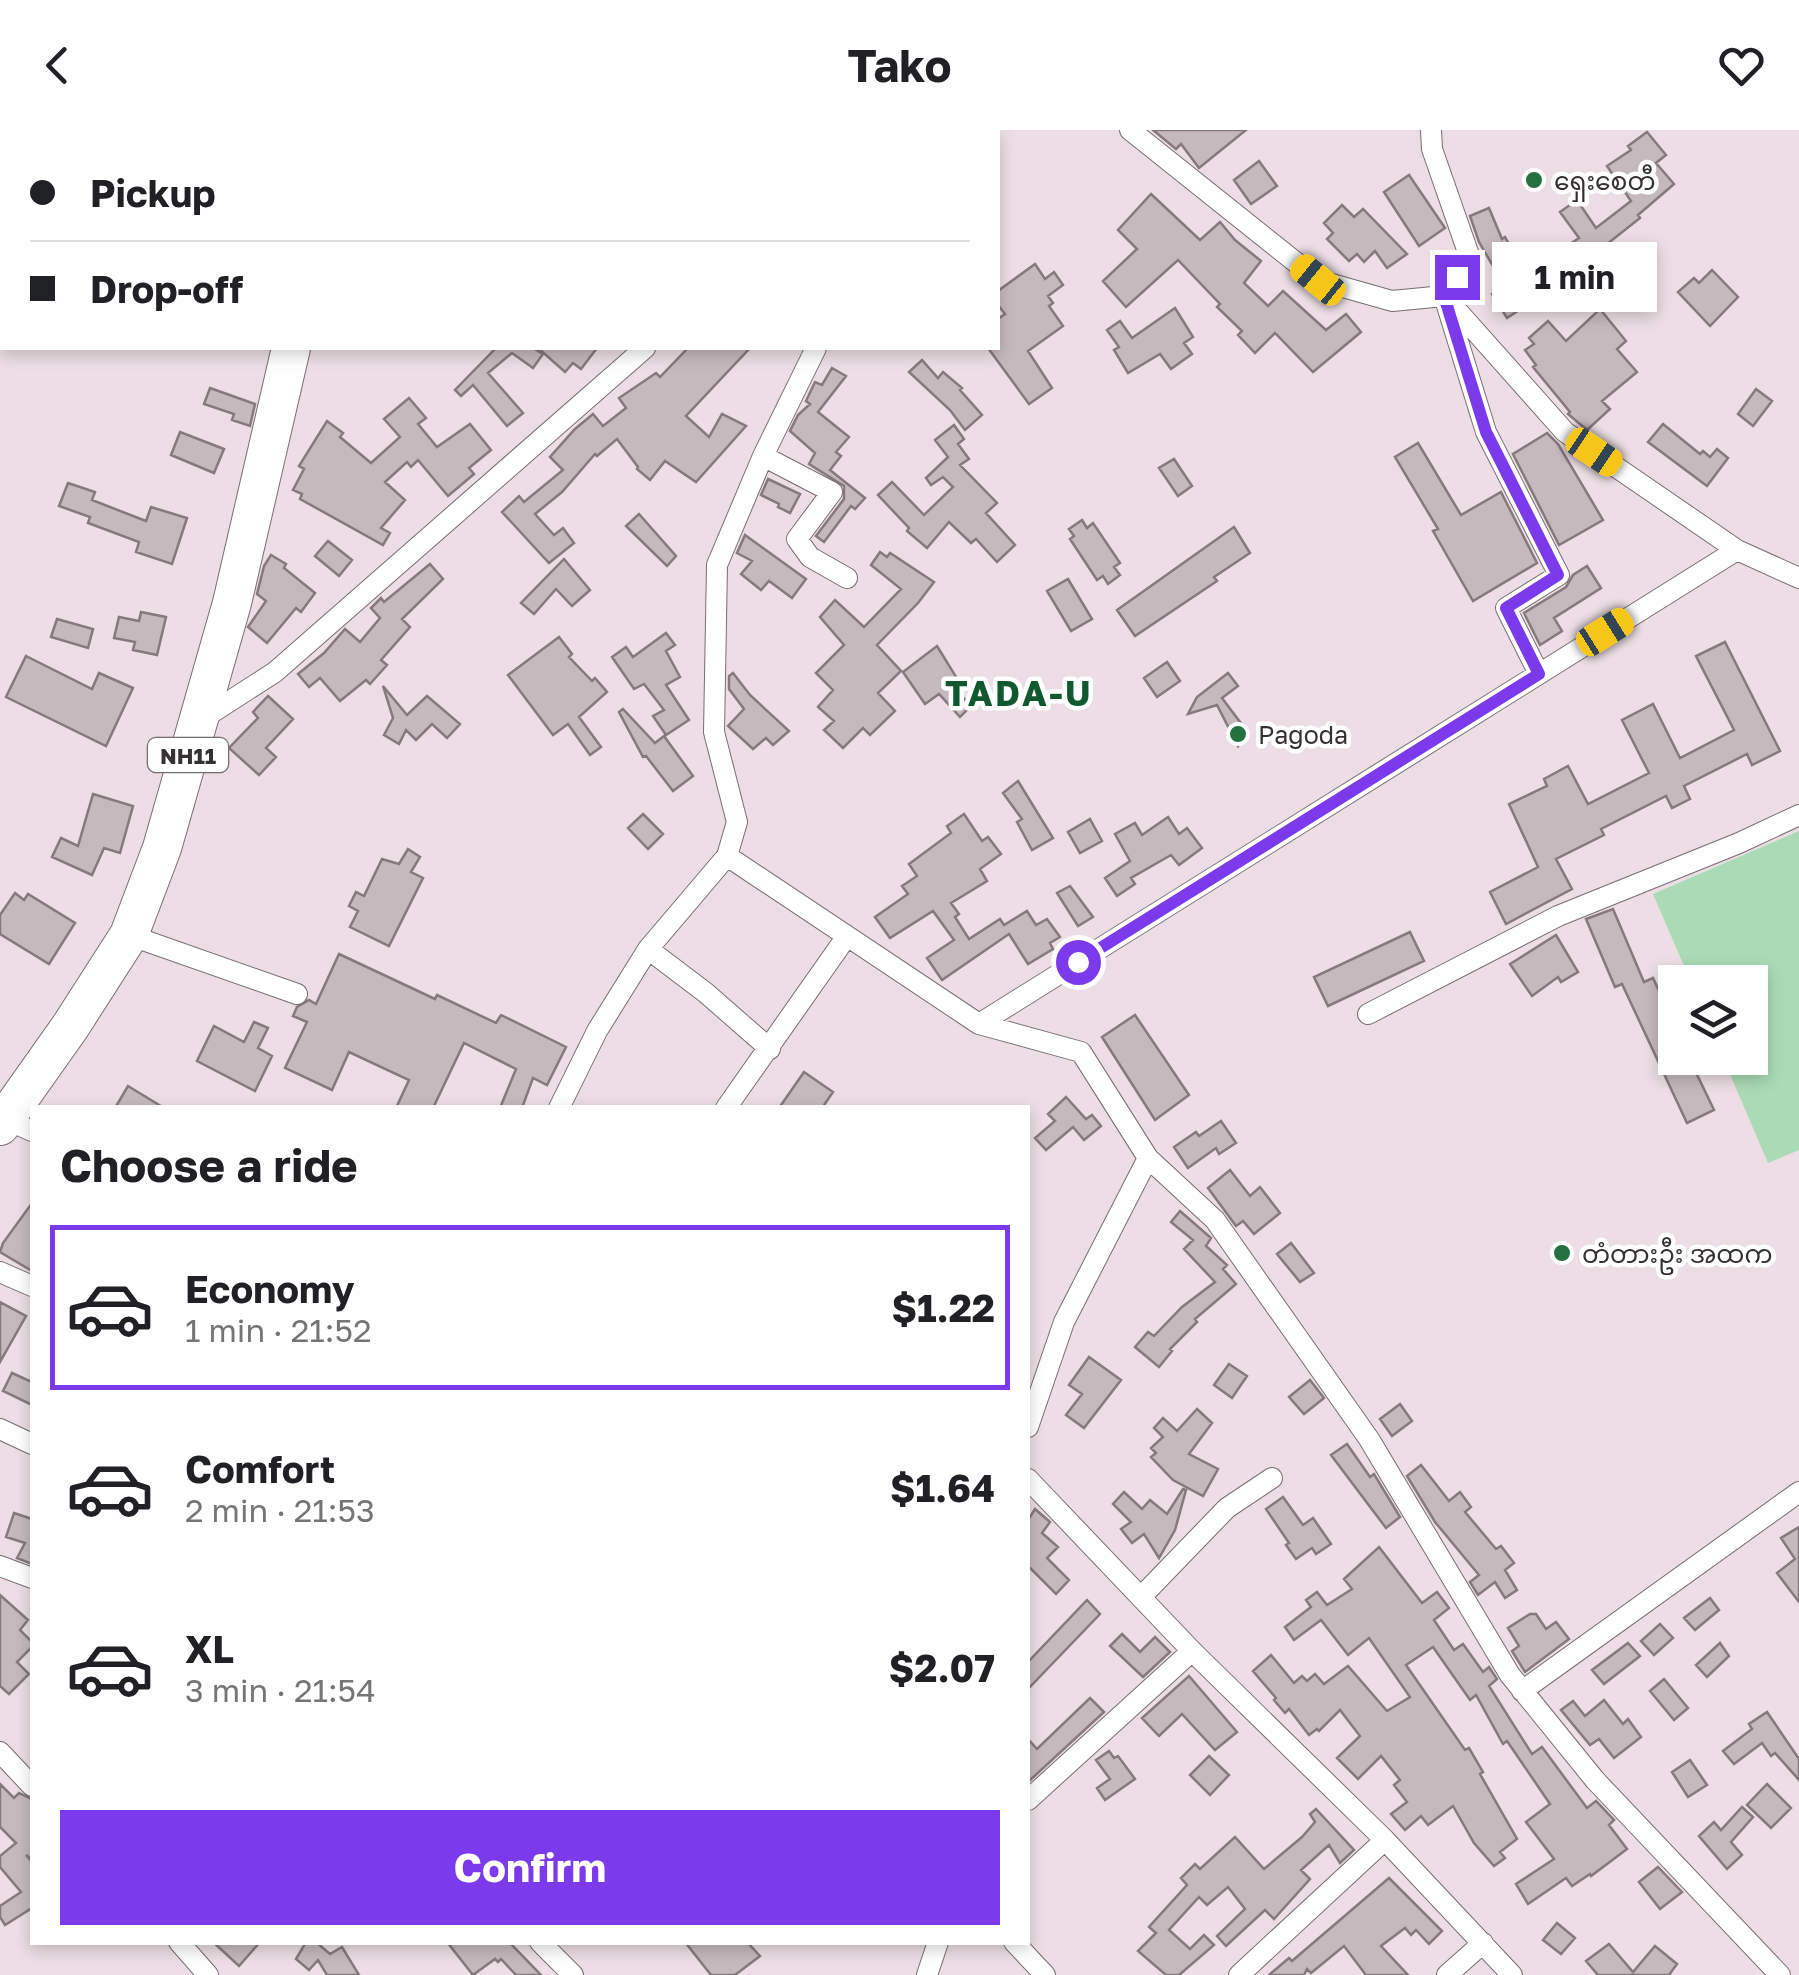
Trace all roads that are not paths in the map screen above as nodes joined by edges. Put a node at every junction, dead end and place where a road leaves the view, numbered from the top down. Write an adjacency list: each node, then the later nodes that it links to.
1 (1130, 130): 3 (street)
2 (1431, 130): 3 (street)
3 (1444, 296): 8 (street); 11 (street)
4 (291, 350): 12 (highway, NH11)
5 (643, 350): 12 (street)
6 (815, 350): 7 (street)
7 (763, 456): 9 (street); 14 (street)
8 (1737, 550): 10 (street); 11 (street)
9 (847, 578)
10 (1799, 578)
11 (1539, 674): 20 (street)
12 (197, 722): 15 (highway, NH11)
13 (1799, 815): 19 (street)
14 (728, 856): 16 (street); 17 (street)
15 (129, 935): 18 (street); 24 (highway, NH11)
16 (847, 936): 20 (street); 21 (street)
17 (648, 948): 21 (street); 22 (street)
18 (298, 994)
19 (1368, 1014)
20 (979, 1024): 25 (street)
21 (770, 1049): 23 (street)
22 (561, 1105)
23 (728, 1105)
24 (13, 1125)
25 (1148, 1158): 28 (street); 38 (street)
26 (0, 1272): 27 (street)
27 (30, 1285)
28 (1030, 1421)
29 (0, 1429): 30 (street)
30 (30, 1443)
31 (1272, 1478): 36 (street)
32 (1030, 1480): 36 (street)
33 (1799, 1492): 38 (street)
34 (0, 1566): 35 (street)
35 (30, 1577)
36 (1140, 1597): 37 (street)
37 (1192, 1651): 41 (street); 42 (street)
38 (1522, 1690): 55 (street)
39 (0, 1752): 40 (street)
40 (30, 1784)
41 (1030, 1798)
42 (1385, 1840): 43 (street); 52 (street)
43 (1483, 1943): 53 (street); 54 (street)
44 (182, 1945): 48 (street)
45 (543, 1945): 49 (street)
46 (937, 1945): 50 (street)
47 (1017, 1945): 51 (street)
48 (208, 1975)
49 (573, 1975)
50 (927, 1975)
51 (1045, 1975)
52 (1238, 1975)
53 (1447, 1975)
54 (1512, 1975)
55 (1780, 1975)

